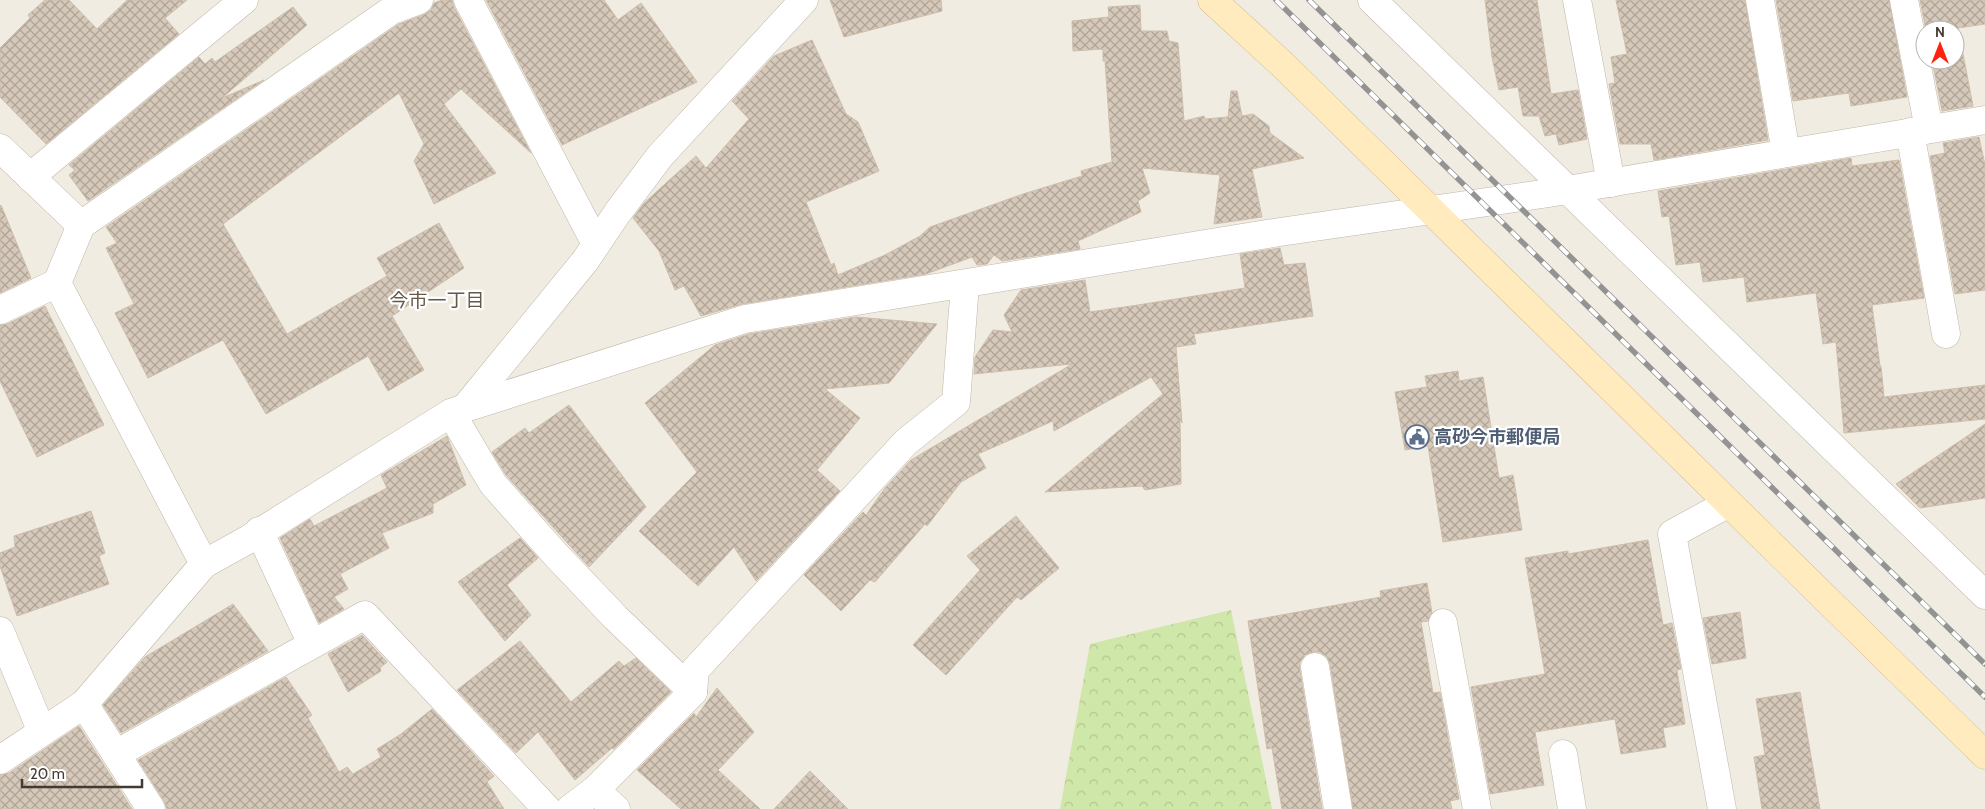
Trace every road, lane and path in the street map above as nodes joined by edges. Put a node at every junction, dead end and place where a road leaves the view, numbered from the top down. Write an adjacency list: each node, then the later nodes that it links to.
1 (244, 0): 15 (street)
2 (419, 0): 10 (street)
3 (468, 0): 20 (street)
4 (804, 0): 20 (street)
5 (1212, 0): 18 (street)
6 (1372, 0): 17 (street)
7 (1577, 0): 16 (street)
8 (1760, 0): 14 (street)
9 (1904, 0): 12 (street)
10 (388, 5): 19 (street)
11 (1985, 120): 12 (street)
12 (1920, 131): 14 (street); 24 (street)
13 (0, 148): 15 (street)
14 (1786, 153): 16 (street)
15 (30, 177): 19 (street)
16 (1611, 182): 17 (street)
17 (1567, 190): 18 (street); 29 (street)
18 (1429, 211): 22 (street); 26 (street)
19 (81, 225): 21 (street)
20 (596, 244): 25 (street)
21 (57, 283): 23 (street); 28 (street)
22 (965, 284): 25 (street); 34 (street)
23 (0, 310)
24 (1946, 334)
25 (458, 410): 27 (street); 34 (street)
26 (1727, 504): 39 (street); 49 (street)
27 (259, 531): 28 (street); 32 (street)
28 (204, 564): 35 (street)
29 (1985, 595)
30 (1443, 623): 47 (street)
31 (0, 630): 36 (street)
32 (312, 644): 37 (street); 43 (street)
33 (1315, 667): 46 (street)
34 (692, 692): 41 (street)
35 (84, 704): 36 (street); 37 (street)
36 (42, 732): 40 (street)
37 (116, 754): 42 (street)
38 (1564, 754): 48 (street)
39 (1985, 755)
40 (0, 760)
41 (595, 790): 44 (street); 45 (street)
42 (152, 809)
43 (547, 809)
44 (570, 809)
45 (616, 809)
46 (1338, 809)
47 (1476, 809)
48 (1572, 809)
49 (1722, 809)

